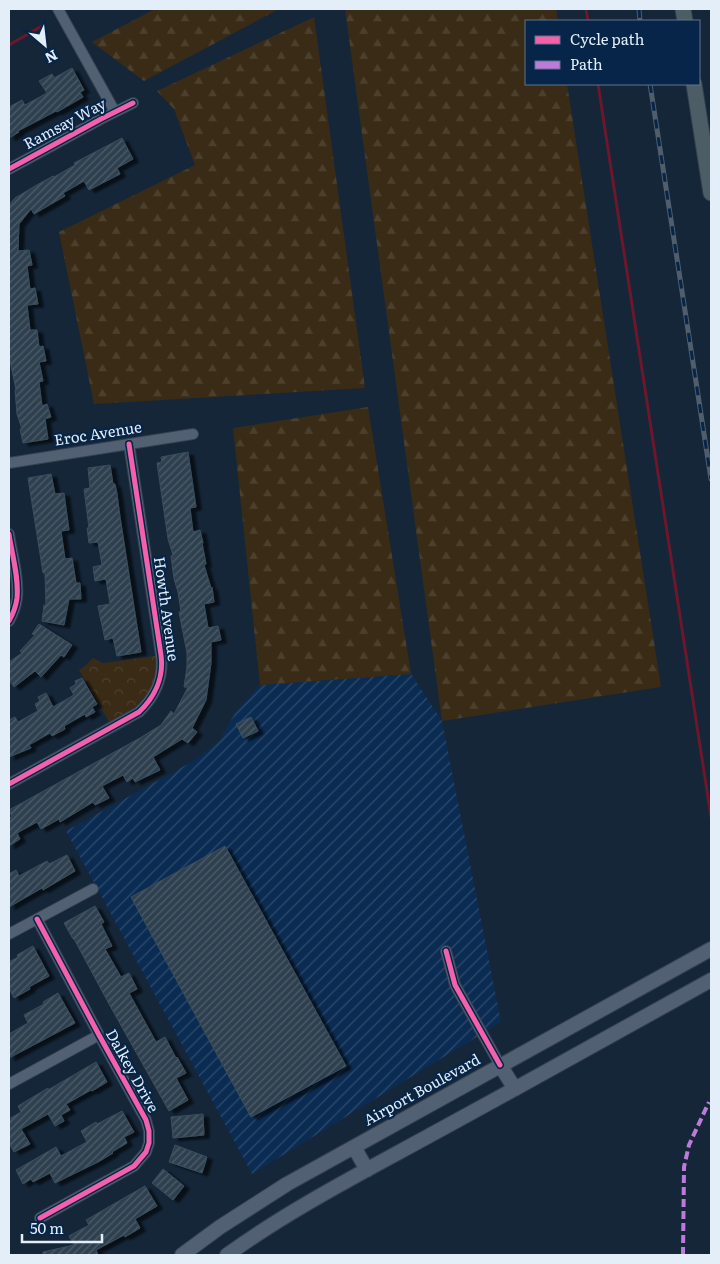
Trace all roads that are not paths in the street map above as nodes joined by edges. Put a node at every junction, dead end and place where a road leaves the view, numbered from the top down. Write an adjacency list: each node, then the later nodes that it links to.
1 (58, 9): 4 (street)
2 (694, 85): 6 (main road)
3 (132, 103): 4 (street, Ramsay Way)
4 (115, 112): 5 (street, Ramsay Way)
5 (9, 169)
6 (711, 193)
7 (193, 434): 8 (street, Eroc Avenue)
8 (129, 444): 9 (street, Eroc Avenue); 12 (street, Howth Avenue)
9 (9, 463)
10 (9, 534): 11 (street)
11 (9, 621)
12 (9, 784)
13 (93, 889): 14 (street)
14 (37, 919): 15 (street); 19 (street, Dalkey Drive)
15 (9, 934)
16 (711, 949): 20 (main road, Airport Boulevard)
17 (446, 951): 20 (street)
18 (711, 980): 22 (main road)
19 (99, 1035): 21 (street); 25 (street, Dalkey Drive)
20 (500, 1065): 22 (main road); 23 (main road, Airport Boulevard)
21 (9, 1084)
22 (515, 1089): 24 (main road)
23 (354, 1147): 24 (main road); 26 (main road, Airport Boulevard)
24 (367, 1170): 27 (main road)
25 (40, 1218)
26 (182, 1255)
27 (227, 1255)

